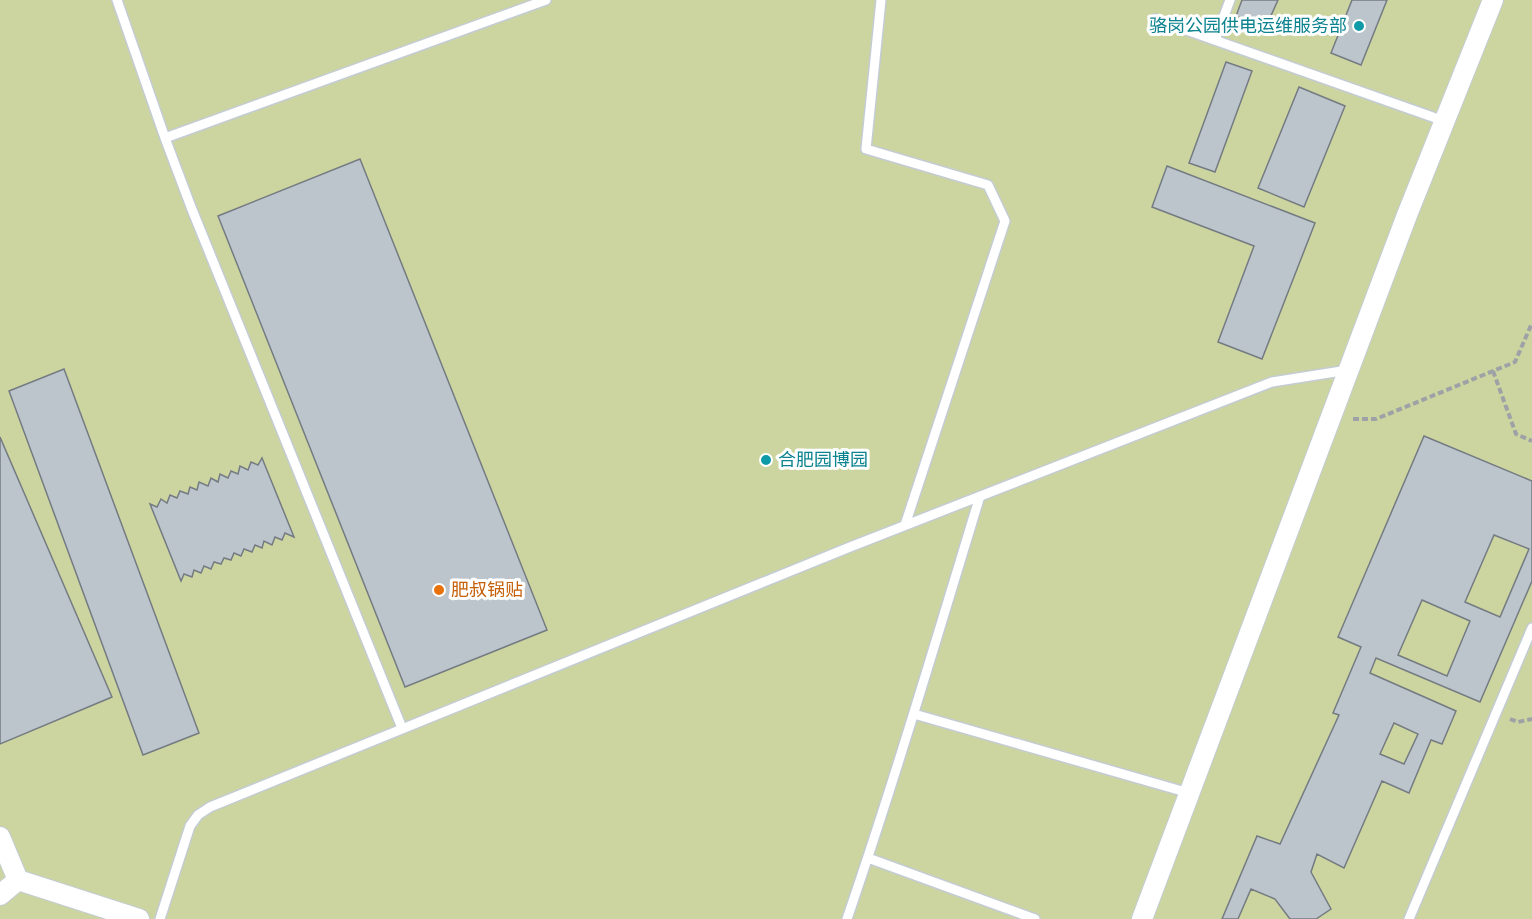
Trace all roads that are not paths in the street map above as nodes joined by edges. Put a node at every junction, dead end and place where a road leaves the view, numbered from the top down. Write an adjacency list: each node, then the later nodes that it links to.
1 (117, 0): 9 (lane)
2 (546, 0): 9 (lane)
3 (881, 0): 12 (lane)
4 (1230, 0): 7 (lane)
5 (1492, 0): 8 (street)
6 (1155, 19): 7 (lane)
7 (1215, 40): 8 (lane)
8 (1444, 121): 10 (street)
9 (165, 138): 15 (lane)
10 (1348, 370): 11 (lane); 16 (street)
11 (980, 496): 12 (lane); 14 (lane)
12 (905, 525): 15 (lane)
13 (1532, 628): 26 (lane)
14 (914, 714): 16 (lane); 18 (lane)
15 (402, 728): 22 (lane)
16 (1190, 793): 25 (street)
17 (0, 837): 19 (street)
18 (868, 858): 23 (lane); 24 (lane)
19 (18, 880): 20 (street); 21 (street)
20 (0, 895)
21 (139, 919)
22 (160, 919)
23 (847, 919)
24 (1035, 919)
25 (1142, 919)
26 (1409, 919)

